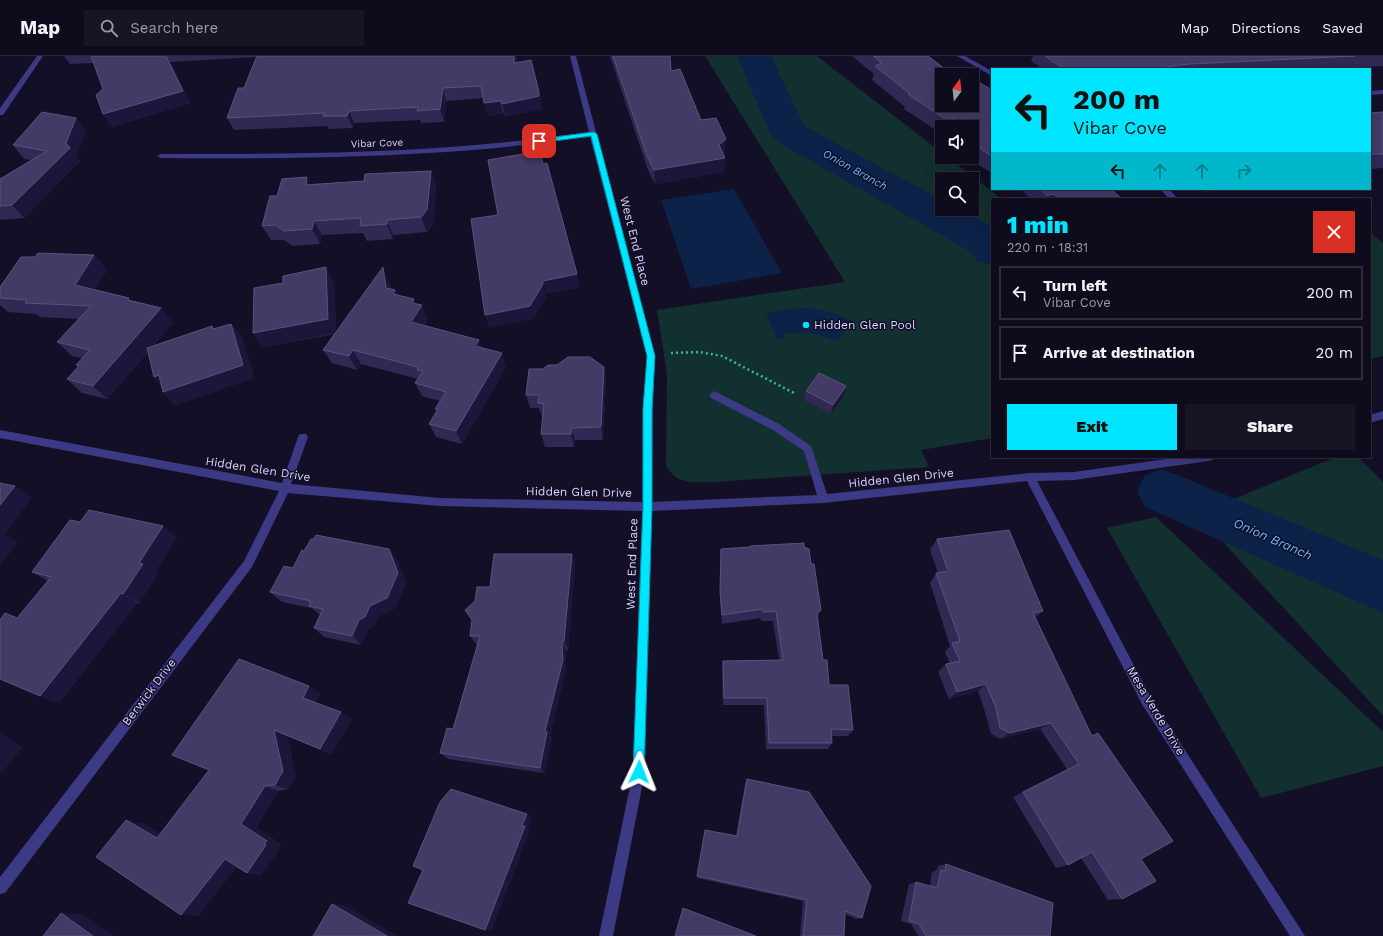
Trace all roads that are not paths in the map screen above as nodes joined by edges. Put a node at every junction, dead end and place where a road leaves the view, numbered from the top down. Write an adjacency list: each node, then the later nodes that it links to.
1 (40, 56): 7 (street)
2 (573, 56): 8 (street, West End Place)
3 (960, 56): 4 (street)
4 (991, 73)
5 (1383, 92): 6 (street)
6 (1371, 93)
7 (0, 113)
8 (594, 134): 9 (street, Vibar Cove); 21 (street, West End Place)
9 (161, 156)
10 (1165, 190): 11 (street)
11 (1173, 198)
12 (714, 395): 20 (street)
13 (1383, 415): 14 (street)
14 (1371, 419)
15 (0, 434): 19 (street, Hidden Glen Drive)
16 (303, 437): 19 (street, Berwick Drive)
17 (1202, 458): 18 (street, Hidden Glen Drive)
18 (1030, 477): 20 (street, Hidden Glen Drive); 24 (street, Mesa Verde Drive)
19 (285, 488): 21 (street, Hidden Glen Drive); 22 (street, Berwick Drive)
20 (823, 499): 21 (street, Hidden Glen Drive)
21 (647, 507): 23 (street, West End Place)
22 (0, 888)
23 (606, 936)
24 (1298, 936)

